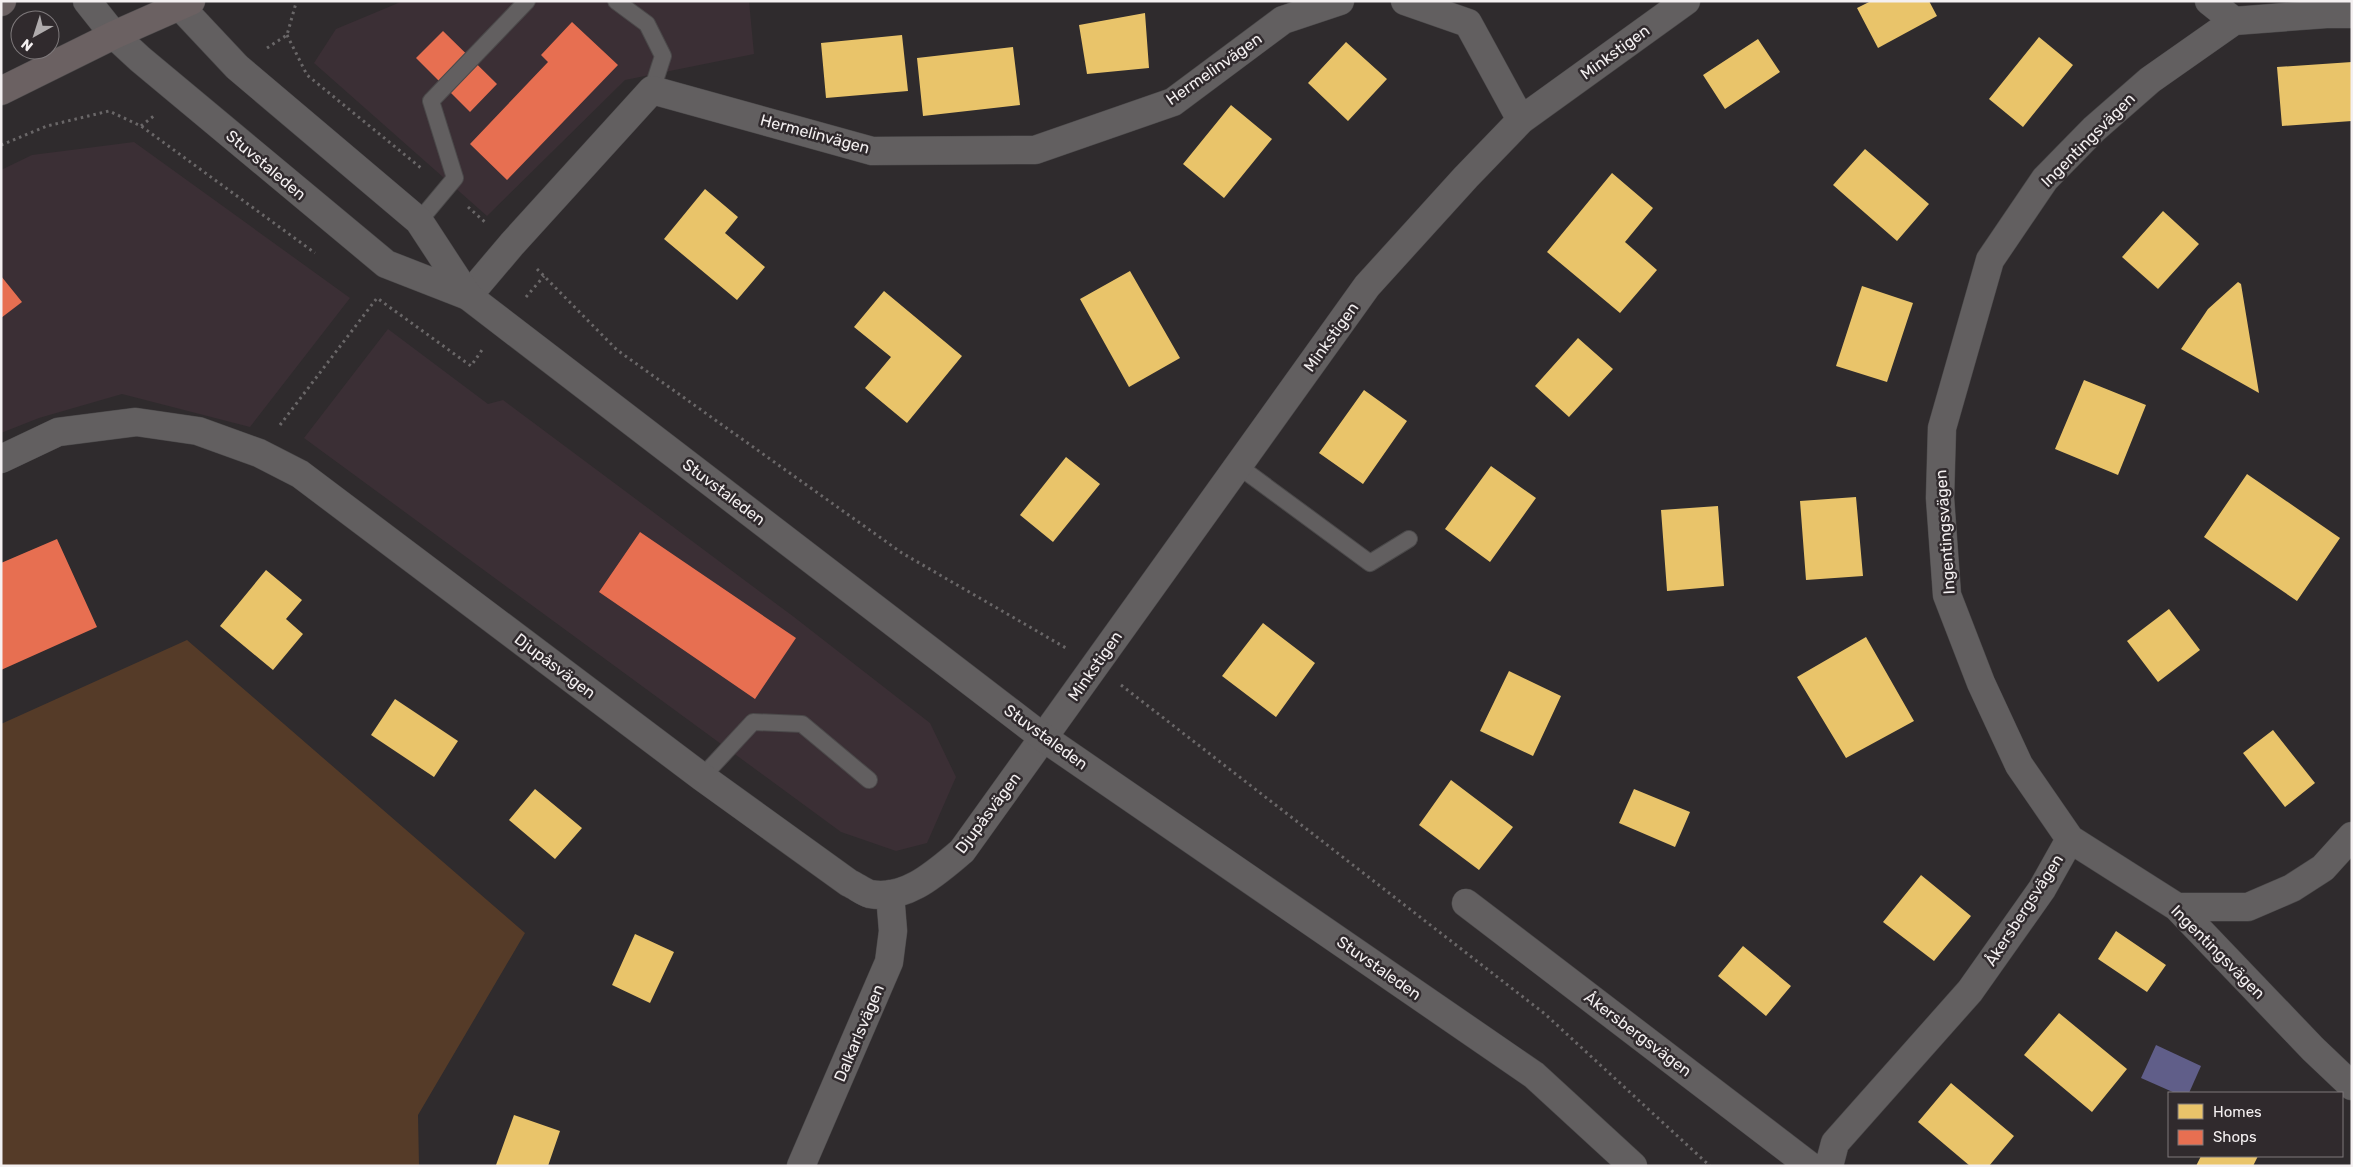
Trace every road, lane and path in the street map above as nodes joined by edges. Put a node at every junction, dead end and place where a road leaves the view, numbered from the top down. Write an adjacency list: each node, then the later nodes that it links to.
1 (87, 1): 12 (street, Stuvstaleden)
2 (527, 1): 17 (lane)
3 (616, 1): 13 (lane)
4 (1340, 1): 13 (street, Hermelinvägen)
5 (1405, 1): 15 (street)
6 (1686, 1): 15 (street, Minkstigen)
7 (2209, 1): 11 (street)
8 (296, 2): 17 (path)
9 (182, 3): 12 (main road); 18 (street, Stuvstaleden)
10 (2352, 14): 11 (street)
11 (2234, 21): 35 (street, Ingentingsvägen)
12 (114, 35): 14 (main road); 23 (street, Stuvstaleden)
13 (652, 90): 19 (street)
14 (1, 91)
15 (1521, 120): 28 (street, Minkstigen)
16 (1, 145): 20 (path)
17 (446, 189): 18 (lane); 19 (path)
18 (419, 221): 23 (street, Stuvstaleden)
19 (512, 244): 21 (path); 23 (street)
20 (322, 258)
21 (544, 276): 25 (path); 30 (path)
22 (370, 292): 24 (path)
23 (468, 296): 25 (street, Stuvstaleden)
24 (377, 298): 25 (path); 26 (path)
25 (503, 323): 31 (street, Stuvstaleden)
26 (259, 453): 27 (street, Djupåsvägen); 32 (street, Djupåsvägen)
27 (1, 459)
28 (1237, 465): 29 (lane); 30 (street, Minkstigen)
29 (1408, 539)
30 (1096, 665): 31 (street, Minkstigen); 42 (path)
31 (1044, 738): 36 (street, Djupåsvägen); 41 (street, Stuvstaleden)
32 (702, 777): 33 (lane); 36 (street, Djupåsvägen)
33 (869, 780)
34 (2352, 836): 38 (street)
35 (2070, 839): 38 (street, Ingentingsvägen); 44 (street, Åkersbergsvägen)
36 (890, 894): 40 (street, Dalkarlsvägen)
37 (1466, 903): 43 (street, Åkersbergsvägen)
38 (2177, 907): 39 (street, Ingentingsvägen)
39 (2352, 1086)
40 (801, 1166)
41 (1633, 1166)
42 (1710, 1166)
43 (1810, 1166)
44 (1829, 1166)

